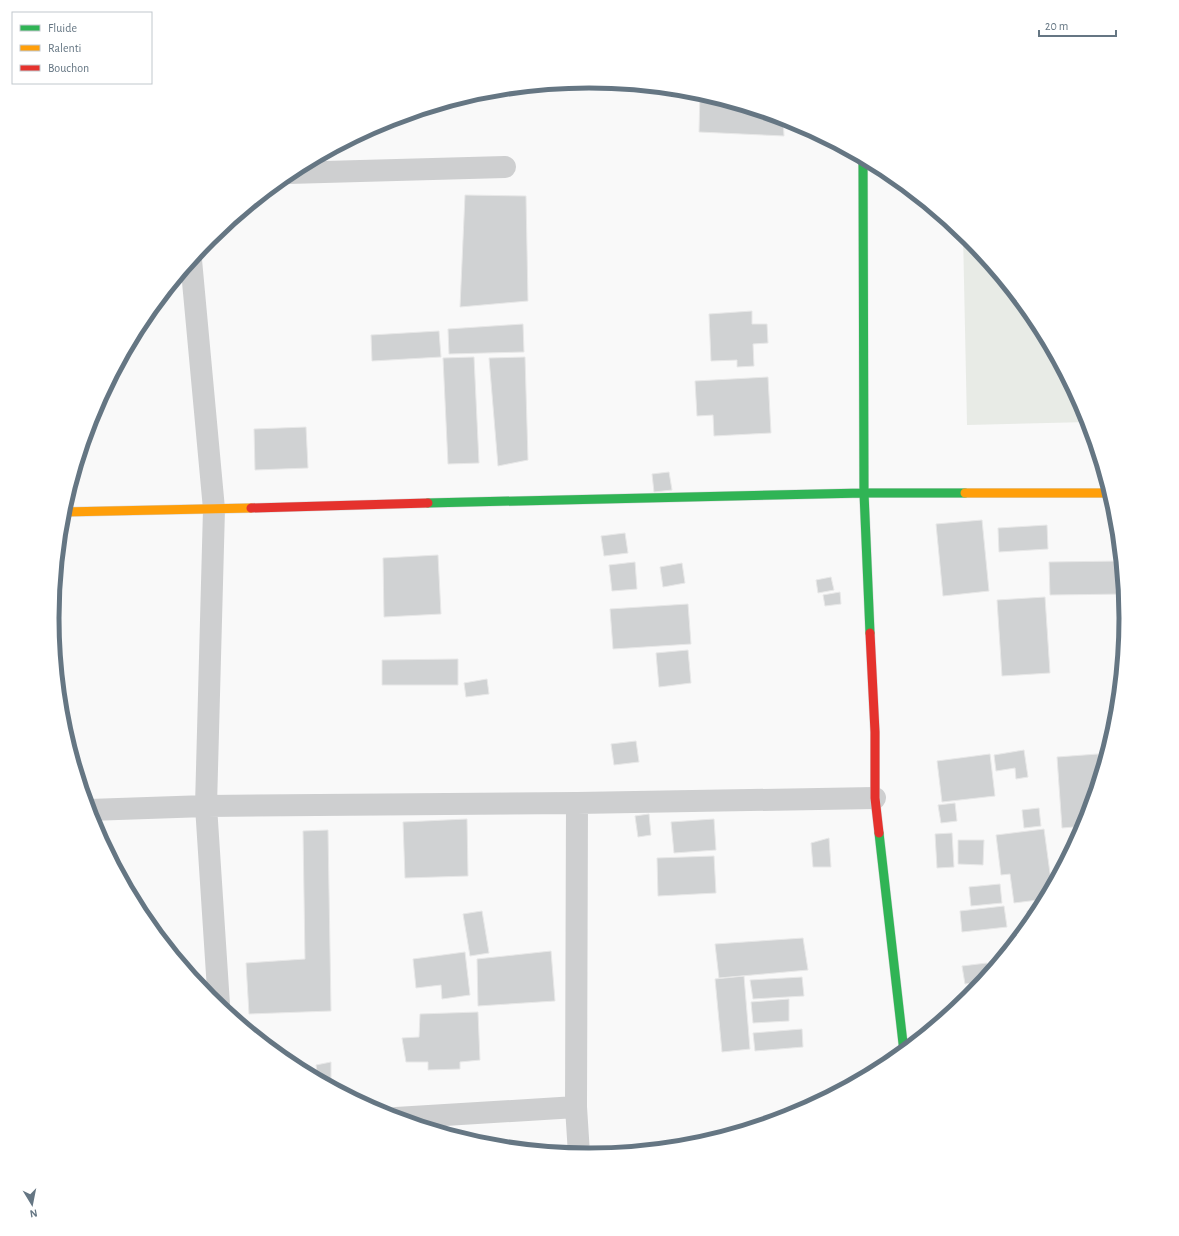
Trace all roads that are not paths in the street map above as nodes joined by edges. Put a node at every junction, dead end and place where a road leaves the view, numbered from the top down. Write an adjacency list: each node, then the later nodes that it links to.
1 (863, 164): 5 (street)
2 (505, 167): 3 (street)
3 (302, 173)
4 (192, 267): 7 (street)
5 (864, 493): 6 (street); 7 (street); 9 (street)
6 (1105, 493)
7 (214, 509): 8 (street); 11 (street)
8 (70, 512)
9 (875, 798): 10 (street); 14 (street)
10 (577, 803): 11 (street); 15 (street)
11 (206, 806): 12 (street); 13 (street)
12 (95, 810)
13 (217, 996)
14 (903, 1045)
15 (576, 1107): 16 (street); 17 (street)
16 (411, 1117)
17 (578, 1148)

